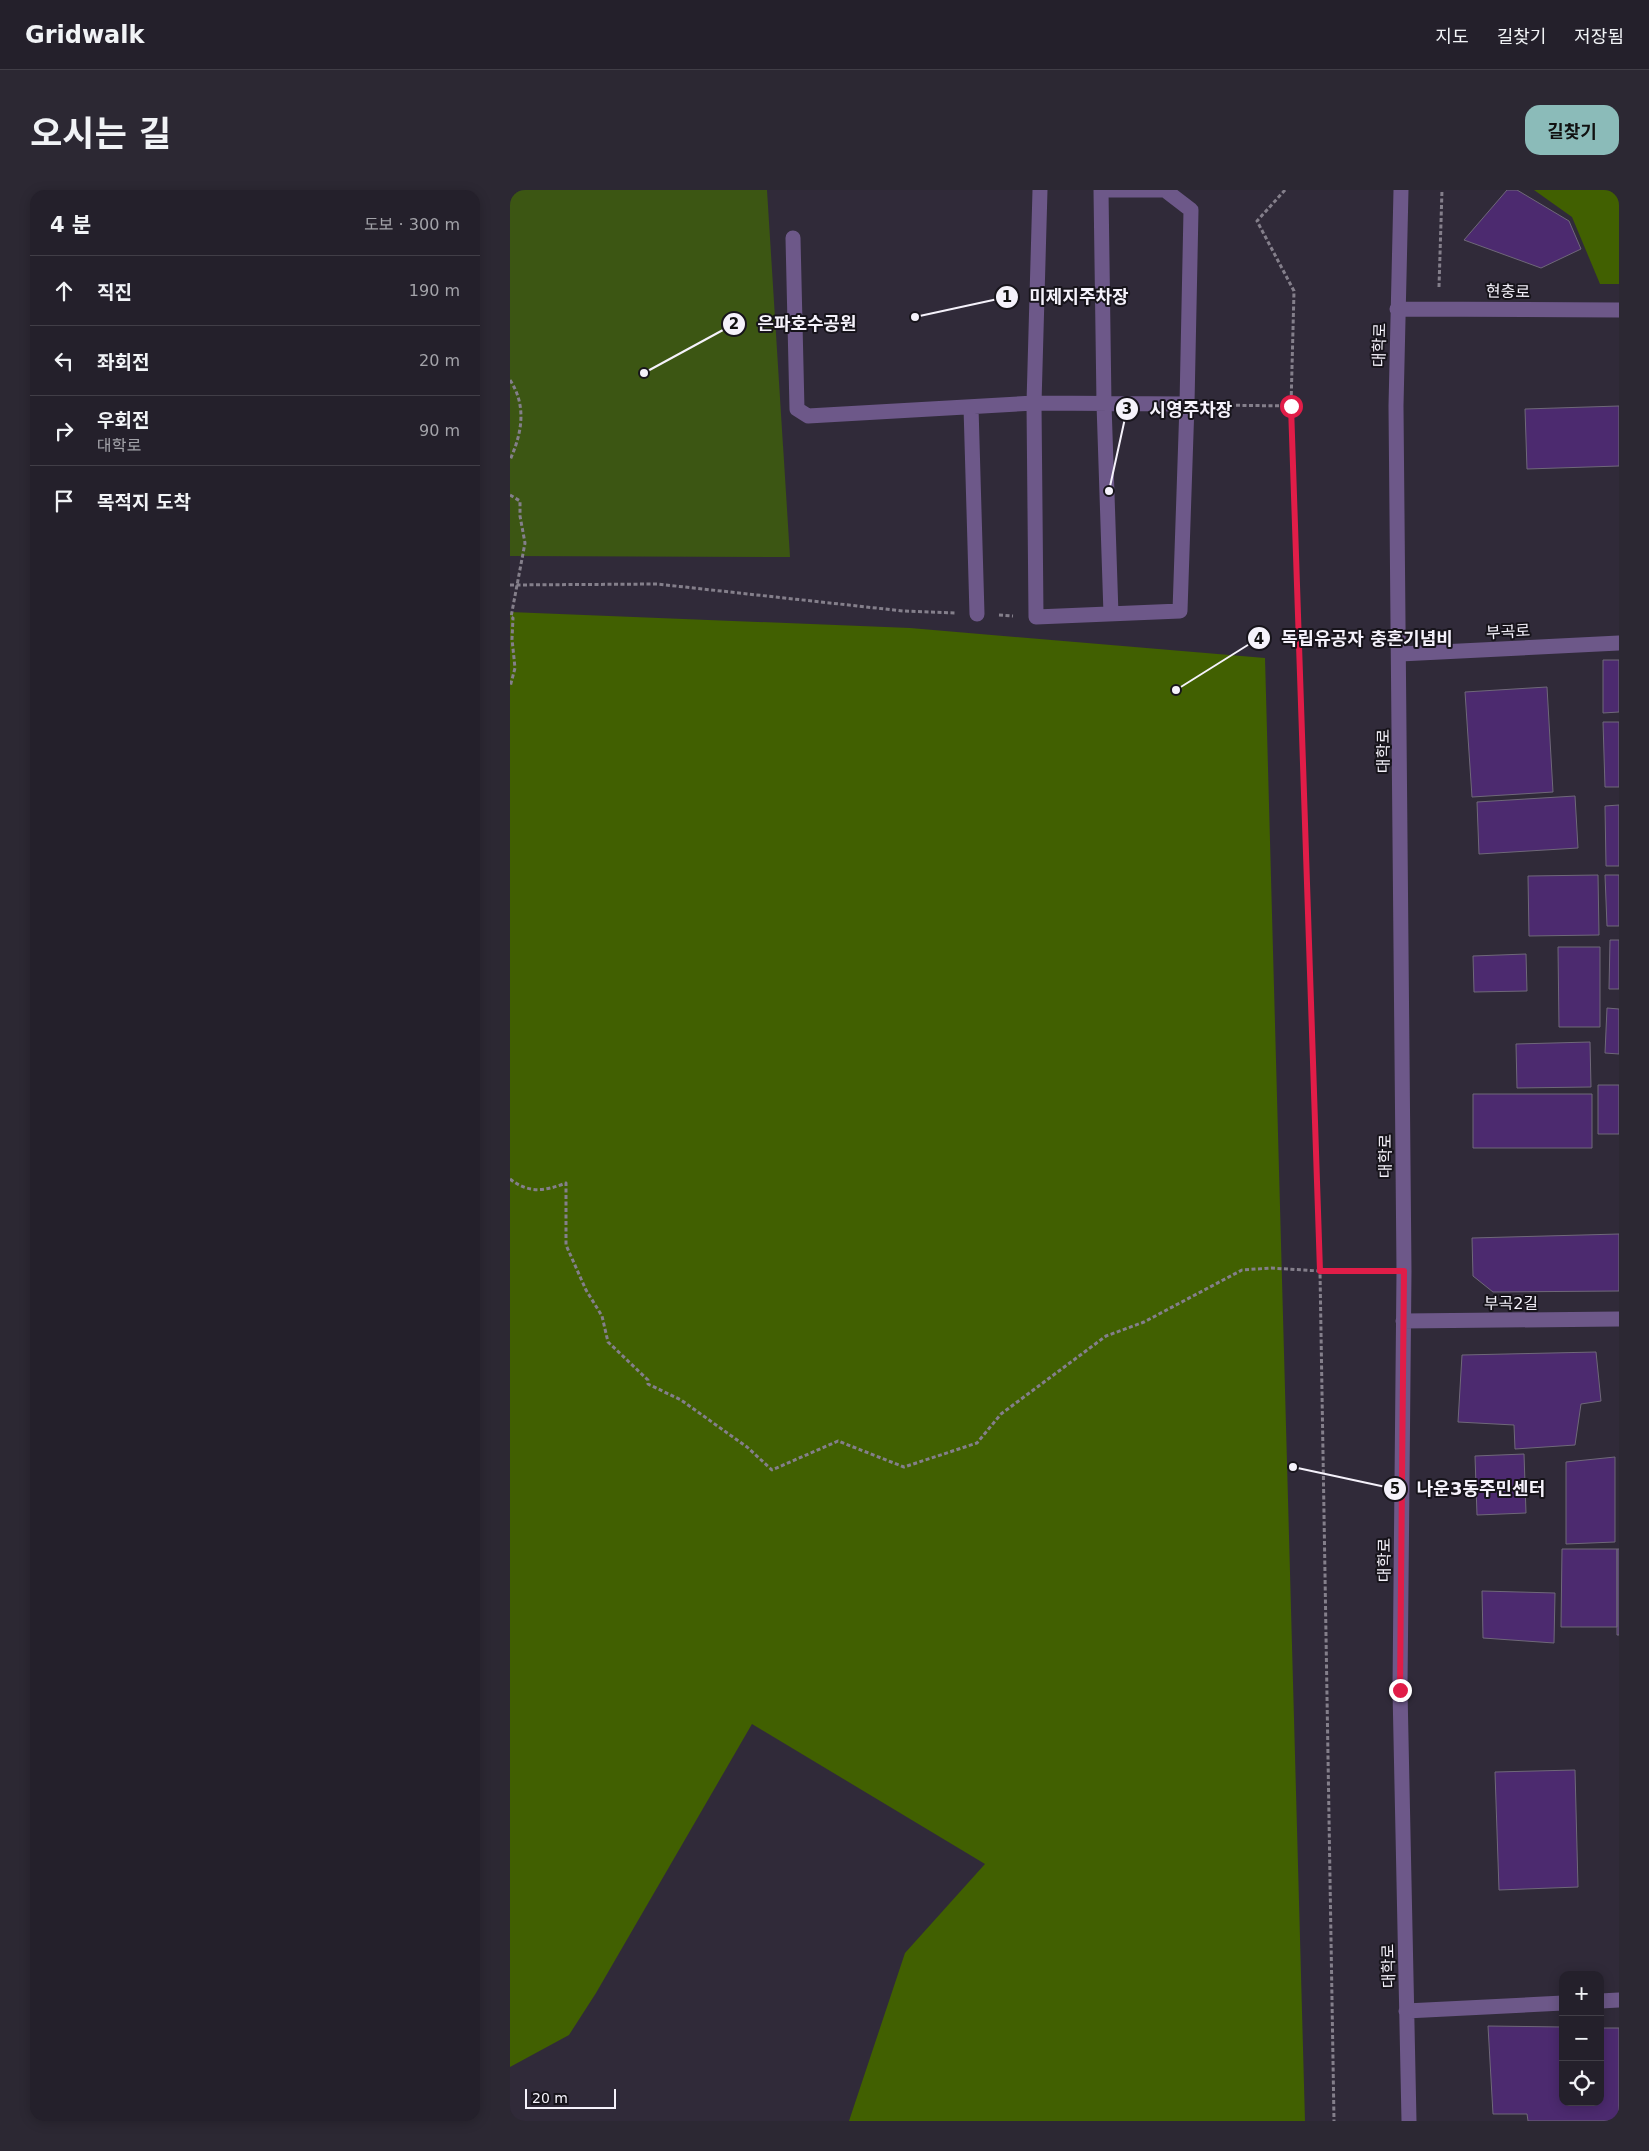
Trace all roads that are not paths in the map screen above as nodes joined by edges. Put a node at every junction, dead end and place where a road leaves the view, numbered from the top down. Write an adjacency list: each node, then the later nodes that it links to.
1 (1040, 190): 6 (street)
2 (1401, 190): 4 (street, 대학로)
3 (793, 238): 9 (street)
4 (1397, 309): 5 (street, 현충로); 13 (street, 대학로)
5 (1619, 310)
6 (1034, 403): 7 (street); 9 (street); 11 (street)
7 (1104, 404): 8 (street); 8 (street); 11 (street)
8 (1187, 404): 11 (street)
9 (971, 407): 10 (street)
10 (977, 614)
11 (1111, 614)
12 (1619, 643): 13 (street, 부곡로)
13 (1400, 654): 15 (street, 대학로)
14 (1619, 1319): 15 (street, 부곡2길)
15 (1403, 1321): 19 (street, 대학로)
16 (1619, 2000): 17 (street)
17 (1604, 2001)
18 (1559, 2003): 19 (street)
19 (1406, 2011): 20 (street, 대학로)
20 (1409, 2121)

